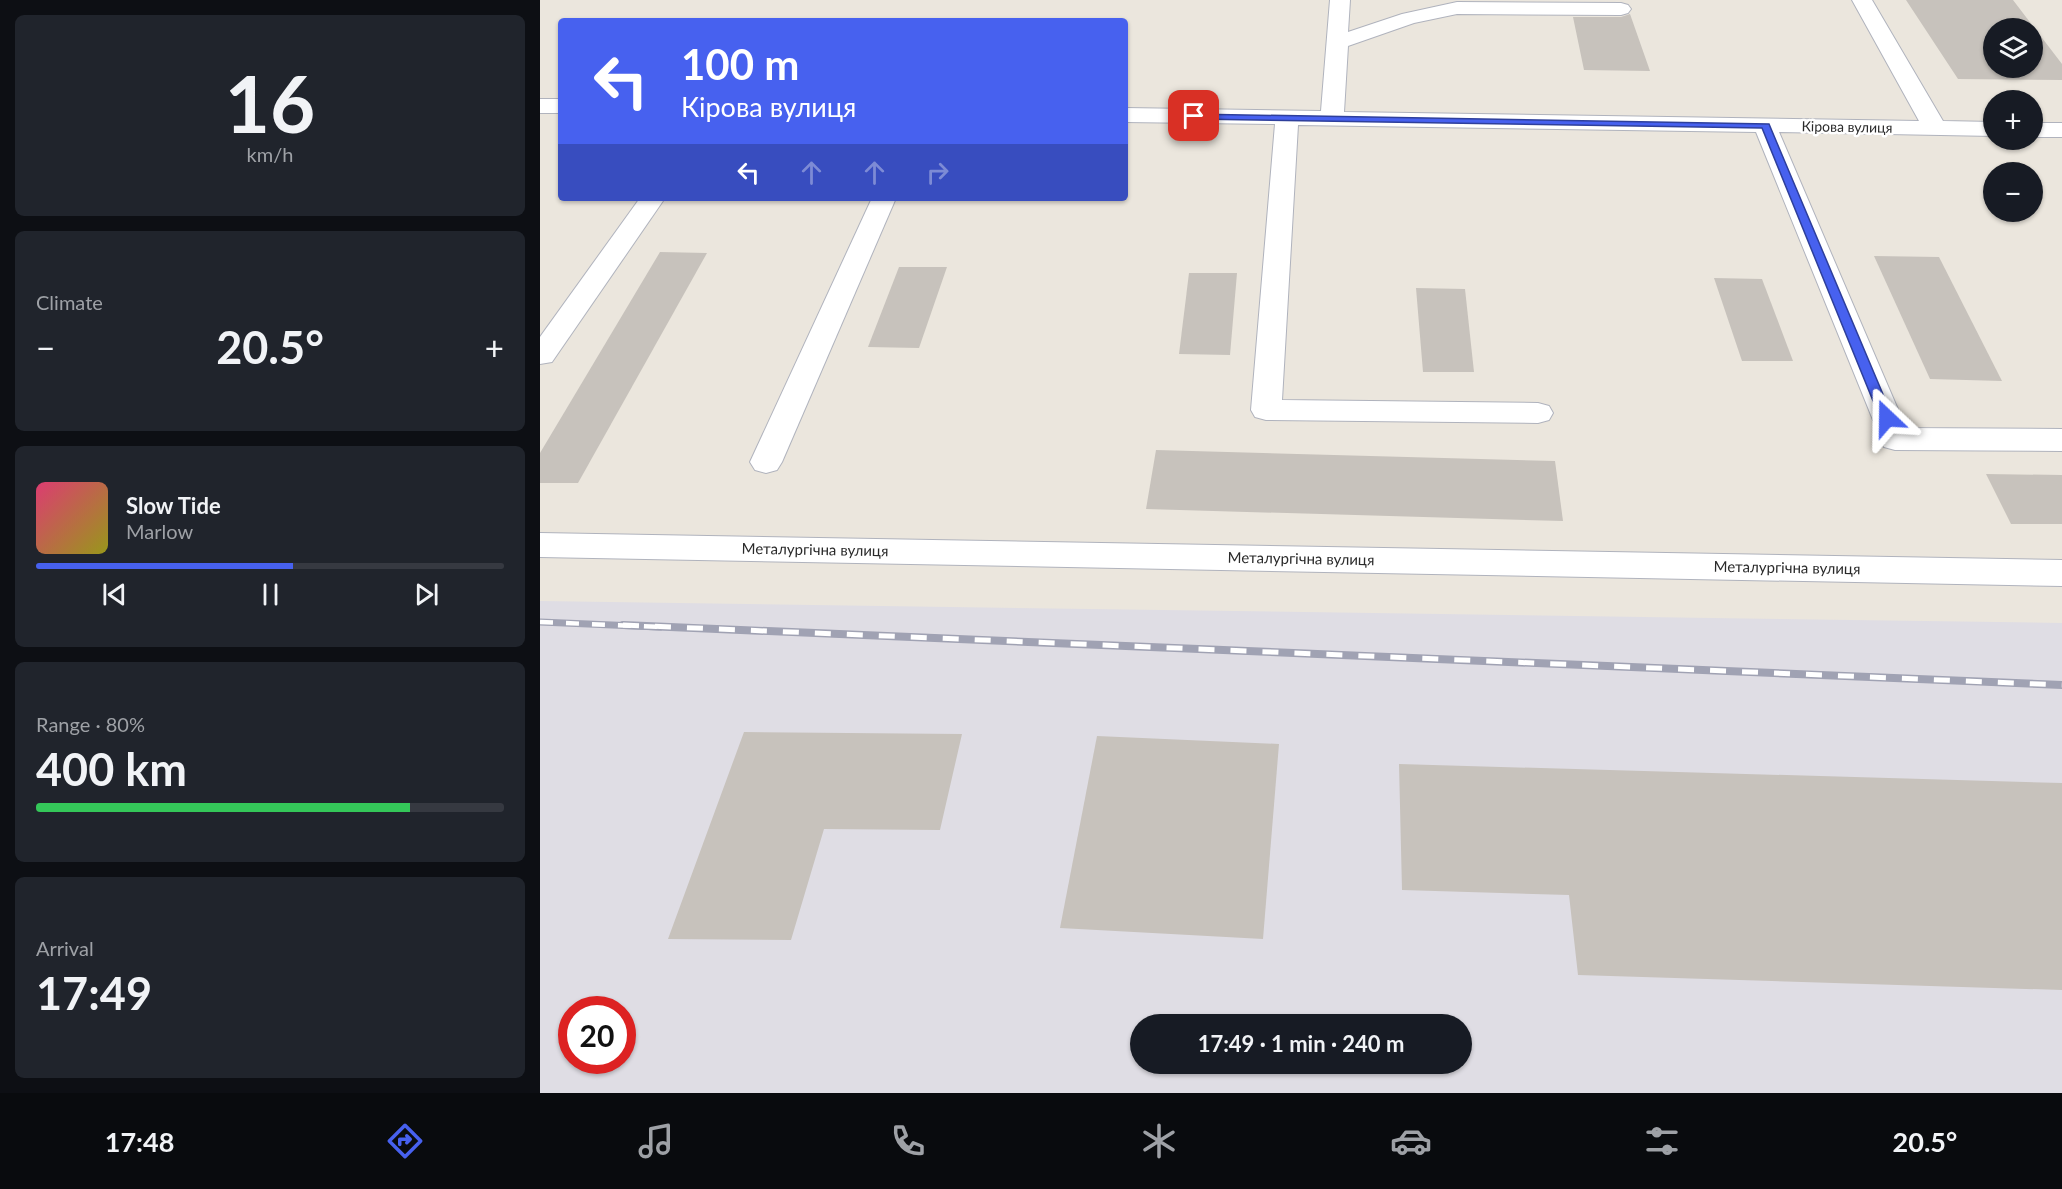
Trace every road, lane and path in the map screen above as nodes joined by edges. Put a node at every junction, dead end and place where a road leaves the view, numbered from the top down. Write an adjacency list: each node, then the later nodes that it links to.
1 (1340, 0): 5 (street)
2 (1862, 0): 12 (street)
3 (1457, 4): 4 (street); 5 (street)
4 (1621, 9)
5 (1337, 43): 10 (street)
6 (540, 106): 7 (street)
7 (558, 106)
8 (1128, 115): 9 (street, Кірова вулиця)
9 (1287, 118): 10 (street, Кірова вулиця); 19 (street)
10 (1332, 118): 11 (street, Кірова вулиця)
11 (1765, 126): 12 (street, Кірова вулиця); 20 (street)
12 (1935, 128): 13 (street, Кірова вулиця)
13 (1983, 129)
14 (2043, 130): 15 (street)
15 (2062, 130)
16 (651, 201): 18 (street)
17 (883, 201): 21 (street)
18 (542, 355)
19 (1538, 413)
20 (2062, 440)
21 (766, 462)
22 (540, 545): 23 (street, Металургічна вулиця)
23 (2062, 573)

